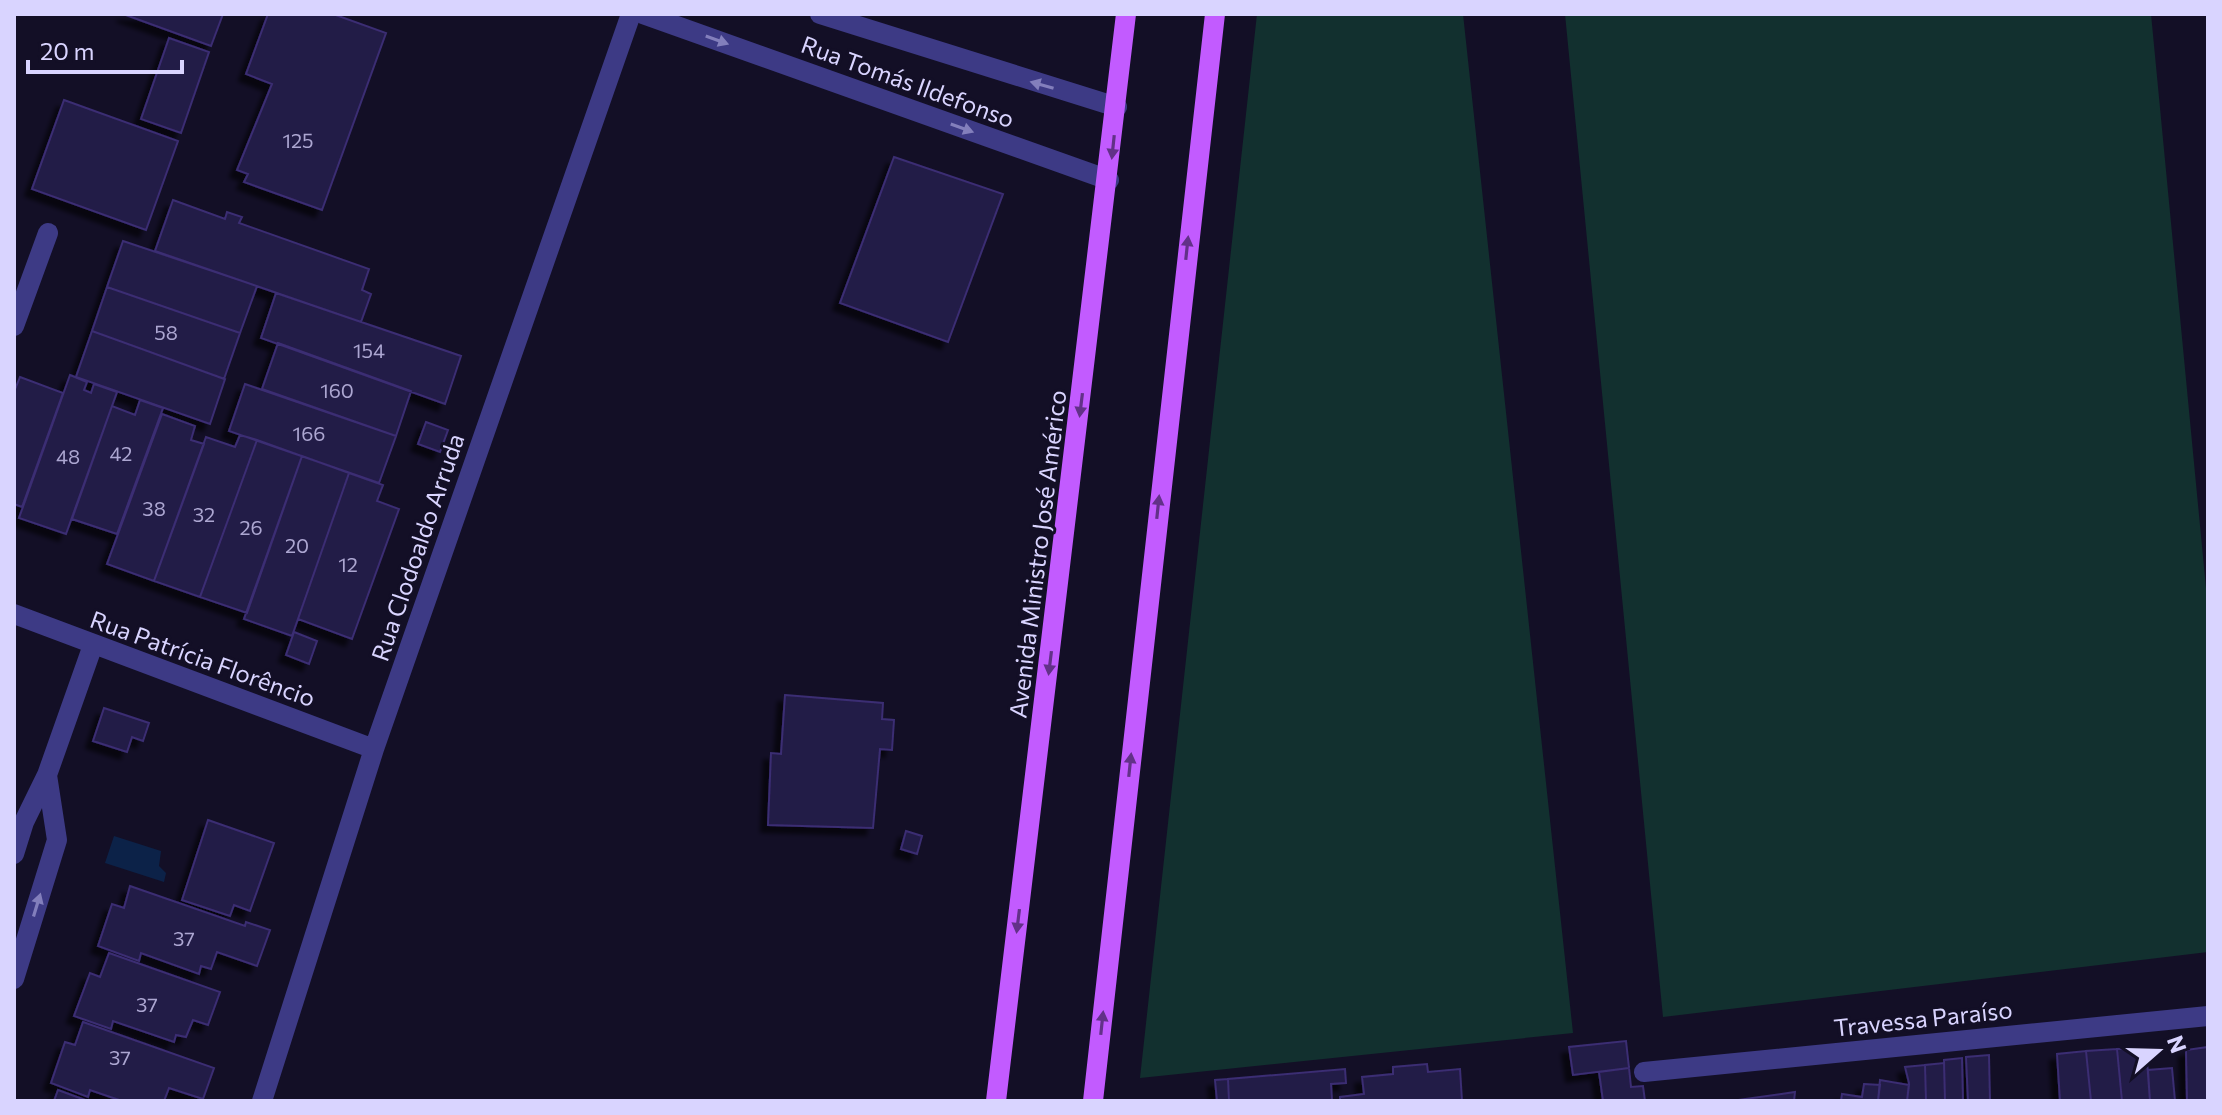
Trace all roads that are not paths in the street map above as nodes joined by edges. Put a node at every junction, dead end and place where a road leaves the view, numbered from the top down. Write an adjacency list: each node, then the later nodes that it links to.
1 (631, 14): 12 (street, Rua Clodoaldo Arruda)
2 (643, 14): 7 (street, Rua Tomás Ildefonso, one-way to 7)
3 (820, 14): 6 (street, Rua Tomás Ildefonso, one-way to 3)
4 (1126, 14): 6 (main road, Avenida Ministro José Américo)
5 (1215, 14): 20 (main road, one-way to 5)
6 (1117, 107): 7 (main road, Avenida Ministro José Américo, one-way to 7)
7 (1109, 180): 19 (main road, Avenida Ministro José Américo, one-way to 19)
8 (48, 233): 9 (street)
9 (14, 326)
10 (14, 614): 11 (street, Rua Patrícia Florêncio)
11 (93, 645): 12 (street, Rua Patrícia Florêncio); 13 (street)
12 (374, 749): 18 (street, Rua Clodoaldo Arruda)
13 (47, 775): 14 (street); 15 (street, one-way to 13)
14 (14, 854)
15 (15, 976)
16 (2208, 1016): 17 (street, Travessa Paraíso)
17 (1644, 1072)
18 (262, 1101)
19 (996, 1101)
20 (1093, 1101)

